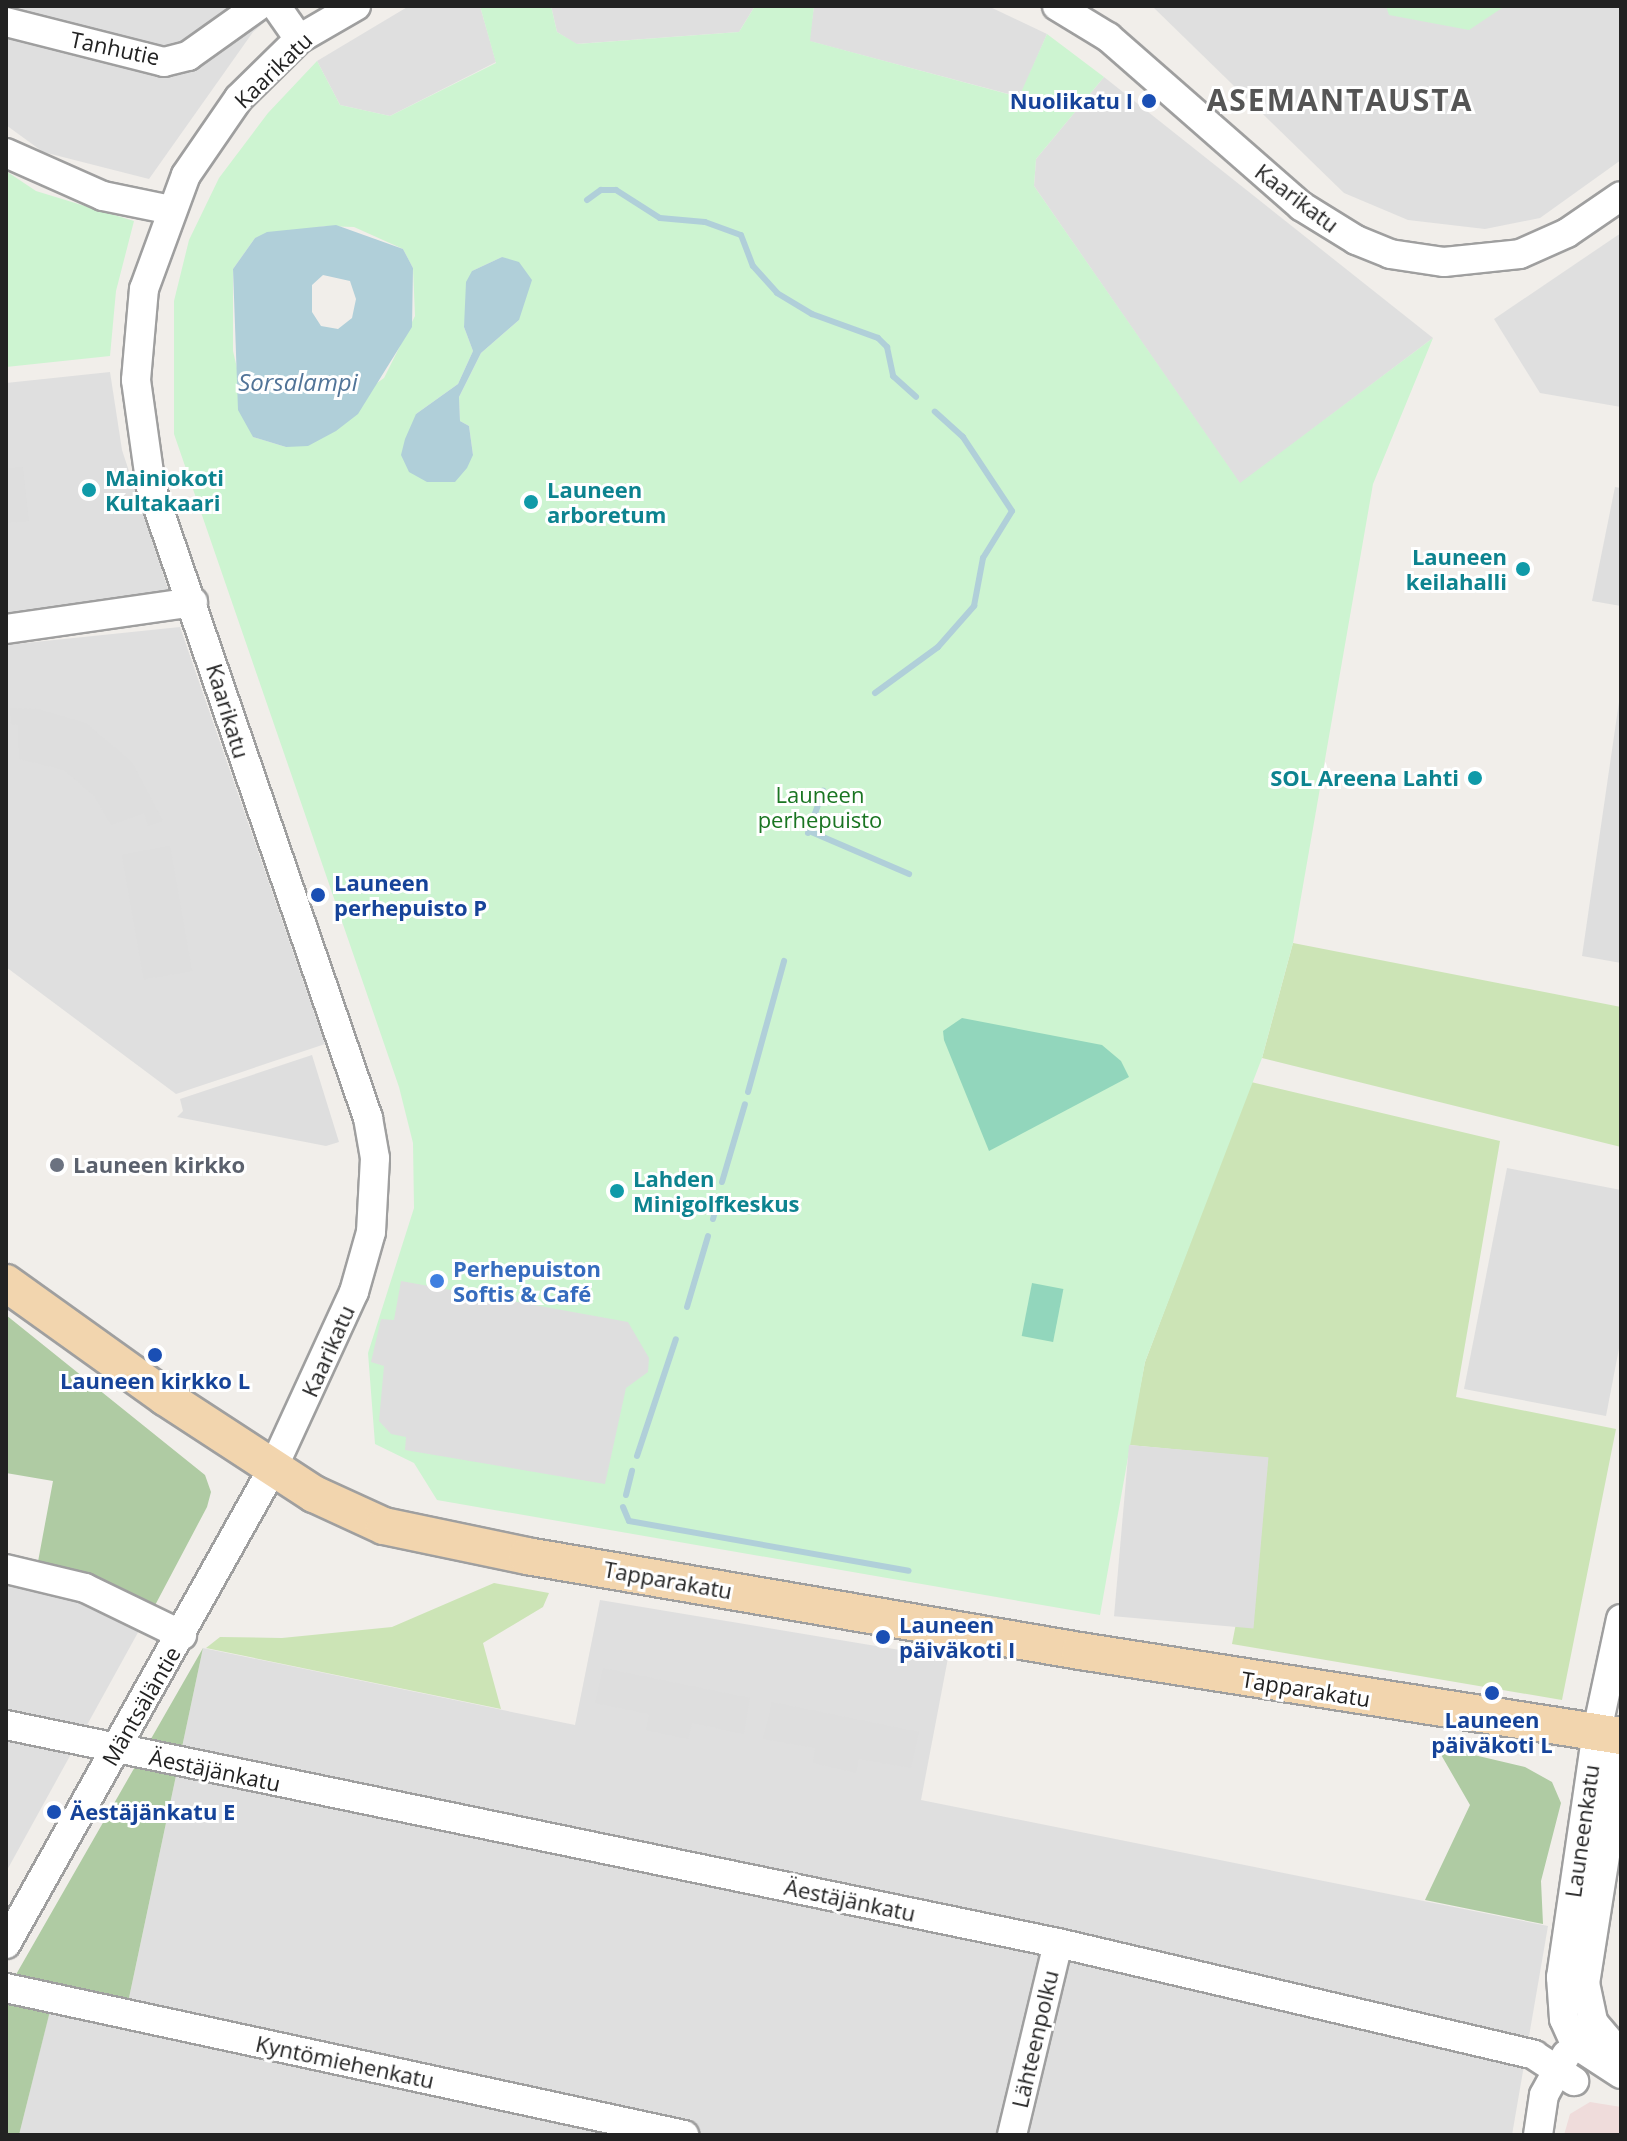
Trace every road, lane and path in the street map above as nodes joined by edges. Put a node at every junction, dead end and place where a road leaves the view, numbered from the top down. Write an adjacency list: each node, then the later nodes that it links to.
1 (258, 6): 5 (street, Tanhutie)
2 (276, 6): 6 (street)
3 (356, 6): 6 (street, Kaarikatu)
4 (1057, 6): 8 (street, Kaarikatu)
5 (6, 22)
6 (299, 39): 9 (street, Kaarikatu)
7 (6, 153): 9 (street)
8 (1621, 196)
9 (171, 210): 10 (street, Kaarikatu)
10 (193, 602): 11 (street); 13 (street, Kaarikatu)
11 (6, 629)
12 (6, 1283): 13 (main road, Tapparakatu)
13 (273, 1468): 16 (street, Mäntsäläntie); 19 (main road, Tapparakatu)
14 (6, 1569): 16 (street)
15 (1621, 1619): 19 (street, Launeenkatu)
16 (182, 1635): 18 (street, Mäntsäläntie)
17 (6, 1725): 18 (street, Äestäjänkatu)
18 (116, 1749): 20 (street, Äestäjänkatu); 21 (street, Mäntsäläntie)
19 (1612, 1749): 23 (street, Launeenkatu)
20 (1058, 1943): 24 (street, Äestäjänkatu); 28 (street, Lähteenpolku)
21 (6, 1944)
22 (6, 1988): 27 (street, Kyntömiehenkatu)
23 (1597, 2048): 24 (street); 25 (street)
24 (1565, 2074): 26 (street)
25 (1621, 2074)
26 (1540, 2125)
27 (684, 2135)
28 (1012, 2135)

